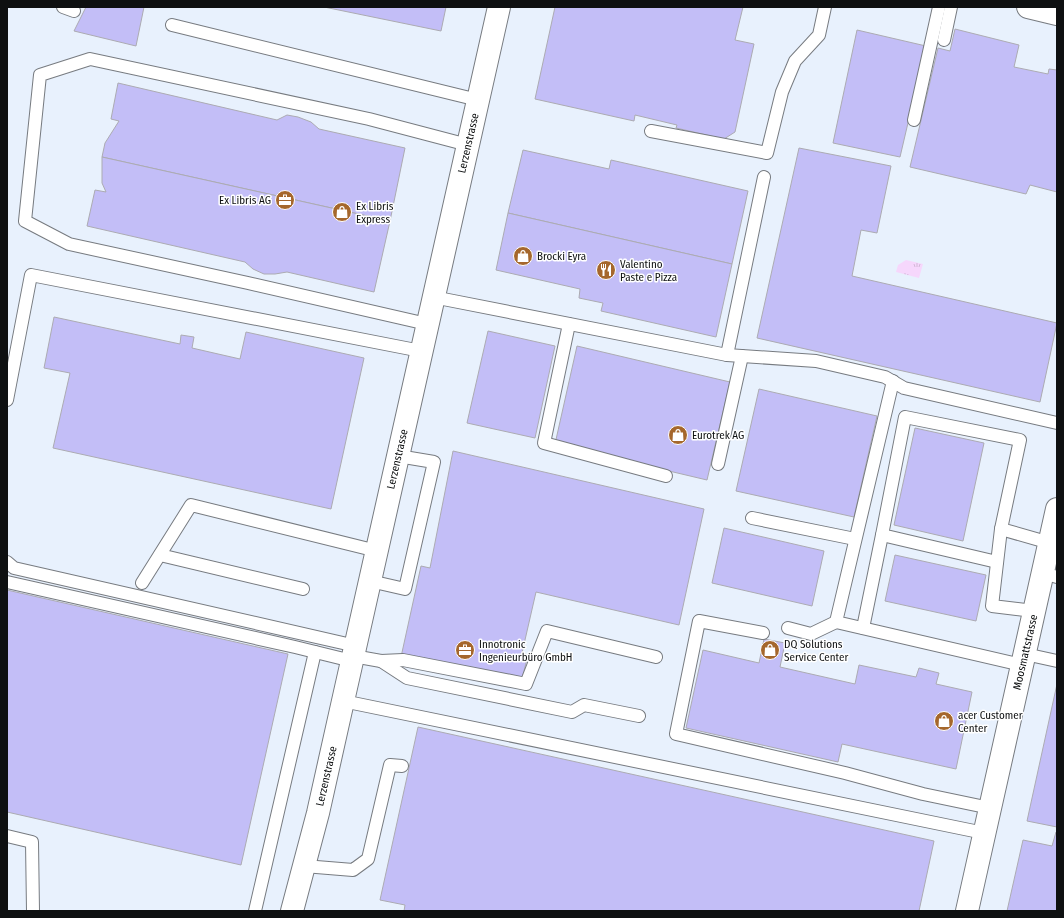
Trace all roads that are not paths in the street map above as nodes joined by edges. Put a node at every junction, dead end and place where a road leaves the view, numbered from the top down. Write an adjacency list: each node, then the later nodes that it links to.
1 (498, 7): 9 (street, Lerzenstrasse)
2 (825, 7): 11 (lane)
3 (939, 7): 10 (lane)
4 (951, 7): 8 (lane)
5 (1028, 7): 6 (street)
6 (1057, 14)
7 (172, 25): 9 (lane)
8 (944, 40)
9 (478, 100): 12 (street, Lerzenstrasse)
10 (914, 120)
11 (651, 131)
12 (468, 145): 14 (street, Lerzenstrasse); 15 (lane)
13 (764, 177): 18 (lane)
14 (433, 298): 15 (street, Lerzenstrasse); 16 (lane)
15 (427, 324): 17 (street, Lerzenstrasse)
16 (569, 324): 18 (lane); 25 (lane)
17 (421, 351): 21 (lane); 23 (street, Lerzenstrasse)
18 (727, 355): 19 (lane)
19 (742, 356): 20 (lane); 24 (lane)
20 (893, 381): 22 (lane); 30 (lane)
21 (7, 400)
22 (1057, 423)
23 (398, 456): 32 (street, Lerzenstrasse); 37 (lane)
24 (718, 464)
25 (666, 476)
26 (1056, 514): 31 (street, Moosmattstrasse)
27 (752, 518): 30 (lane)
28 (1001, 530): 29 (lane); 31 (lane); 35 (lane)
29 (882, 535): 35 (lane); 44 (lane)
30 (856, 539): 42 (lane)
31 (1050, 543): 36 (street, Moosmattstrasse)
32 (377, 551): 33 (lane); 37 (street, Lerzenstrasse)
33 (160, 555): 39 (lane); 40 (lane)
34 (7, 562): 47 (lane)
35 (997, 562): 41 (lane)
36 (1050, 575): 41 (street, Moosmattstrasse)
37 (370, 581): 47 (street, Lerzenstrasse)
38 (7, 582): 46 (lane)
39 (142, 584)
40 (303, 589)
41 (1034, 611): 49 (street, Moosmattstrasse)
42 (836, 622): 43 (lane); 44 (lane)
43 (788, 628)
44 (863, 628): 49 (lane)
45 (762, 633): 55 (lane)
46 (315, 652): 47 (lane); 60 (lane)
47 (354, 654): 50 (lane); 52 (street, Lerzenstrasse)
48 (656, 657): 50 (lane)
49 (1023, 659): 51 (lane); 55 (street, Moosmattstrasse)
50 (381, 661): 53 (lane)
51 (1057, 661)
52 (343, 701): 56 (lane); 58 (street, Lerzenstrasse)
53 (639, 716)
54 (402, 766): 58 (lane)
55 (990, 808): 56 (street, Moosmattstrasse)
56 (984, 833): 62 (street, Moosmattstrasse)
57 (7, 836): 59 (lane)
58 (304, 866): 61 (street, Lerzenstrasse)
59 (33, 911)
60 (255, 911)
61 (292, 911)
62 (967, 911)

